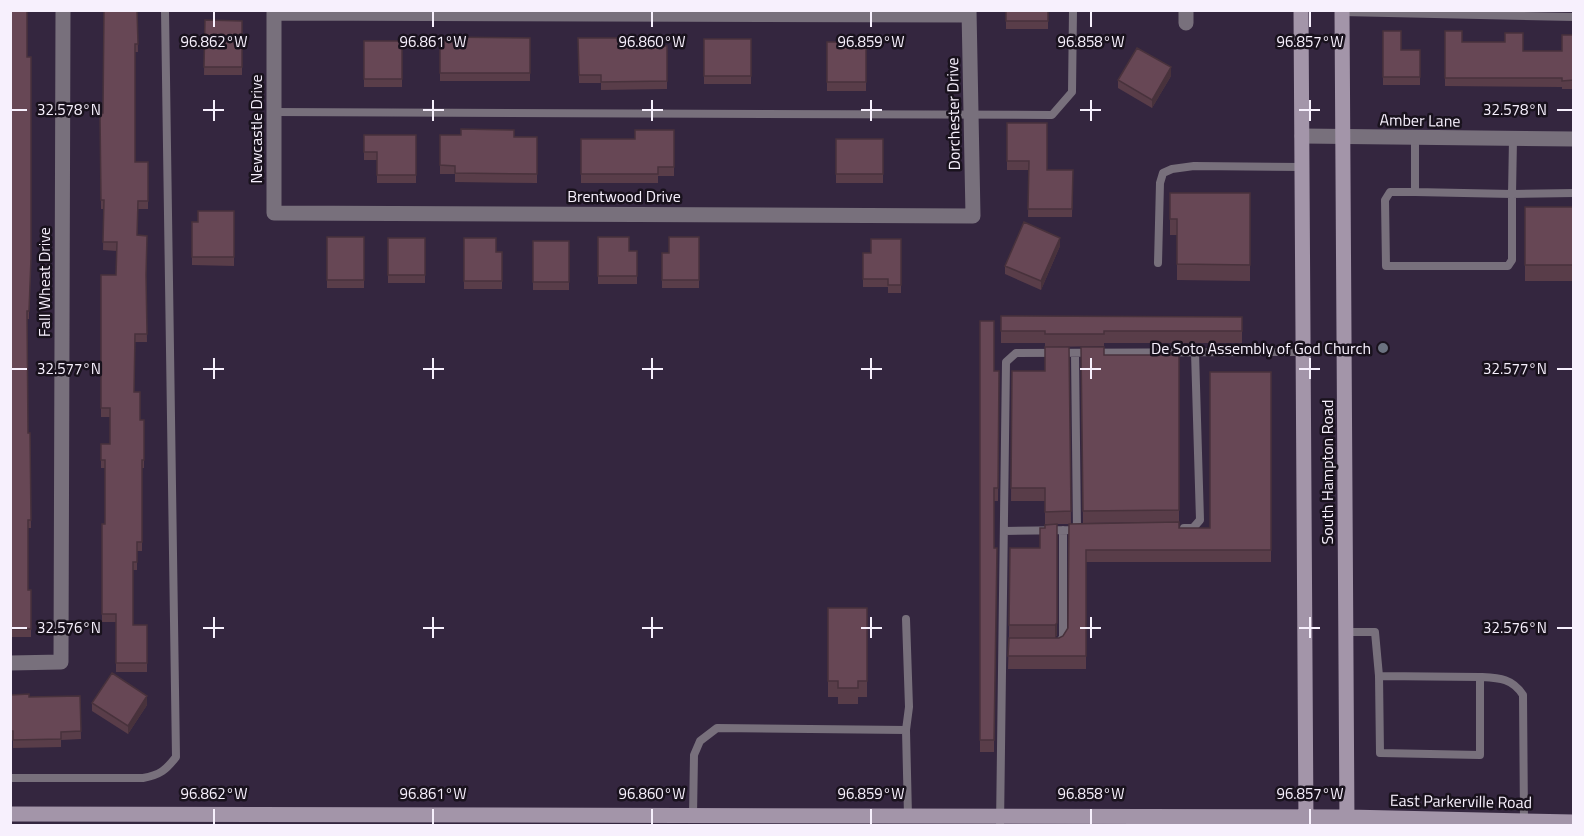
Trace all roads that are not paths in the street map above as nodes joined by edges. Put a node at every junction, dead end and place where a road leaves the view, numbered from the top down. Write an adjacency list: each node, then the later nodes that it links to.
1 (63, 10): 36 (street, Fall Wheat Drive)
2 (165, 10): 40 (lane)
3 (1072, 10): 10 (lane)
4 (1302, 10): 11 (main road, South Hampton Road)
5 (1342, 11): 8 (lane); 12 (main road, South Hampton Road)
6 (274, 12): 7 (street); 9 (street, Newcastle Drive)
7 (969, 13): 10 (street, Dorchester Drive)
8 (1574, 17)
9 (274, 112): 10 (lane); 20 (street, Newcastle Drive)
10 (970, 115): 21 (street, Dorchester Drive)
11 (1302, 136): 12 (street, Amber Lane); 16 (main road, South Hampton Road)
12 (1343, 137): 13 (street, Amber Lane); 32 (main road, South Hampton Road)
13 (1415, 138): 14 (street, Amber Lane); 17 (lane)
14 (1512, 139): 15 (street, Amber Lane); 19 (lane)
15 (1574, 140)
16 (1302, 167): 22 (lane); 24 (main road, South Hampton Road)
17 (1414, 192): 19 (lane); 19 (lane)
18 (1574, 193): 19 (lane)
19 (1512, 194)
20 (273, 213): 21 (street, Brentwood Drive)
21 (973, 216)
22 (1158, 263)
23 (1195, 352): 24 (lane); 25 (lane); 26 (lane)
24 (1303, 352): 49 (main road, South Hampton Road)
25 (1075, 353): 28 (lane); 30 (lane)
26 (1169, 528)
27 (1063, 530): 28 (lane); 30 (lane); 35 (lane)
28 (1077, 530): 29 (lane)
29 (1089, 530)
30 (1004, 531): 33 (lane)
31 (906, 620): 39 (lane)
32 (1346, 632): 37 (lane); 50 (main road, South Hampton Road)
33 (1002, 644): 34 (lane); 47 (lane)
34 (1013, 644)
35 (1047, 644)
36 (10, 663)
37 (1379, 676): 38 (lane); 38 (lane)
38 (1480, 677): 51 (lane)
39 (906, 730): 42 (lane); 43 (lane)
40 (10, 778)
41 (10, 814): 44 (main road, East Parkerville Road)
42 (693, 816): 45 (main road, East Parkerville Road); 46 (main road, East Parkerville Road)
43 (908, 816): 46 (main road, East Parkerville Road); 47 (main road, East Parkerville Road)
44 (566, 820): 45 (main road, East Parkerville Road)
45 (608, 821)
46 (891, 821)
47 (1000, 821): 48 (main road, East Parkerville Road)
48 (1172, 821): 49 (main road, East Parkerville Road)
49 (1306, 821): 50 (main road, East Parkerville Road)
50 (1348, 821): 51 (main road, East Parkerville Road)
51 (1524, 821): 52 (main road, East Parkerville Road)
52 (1574, 822)

